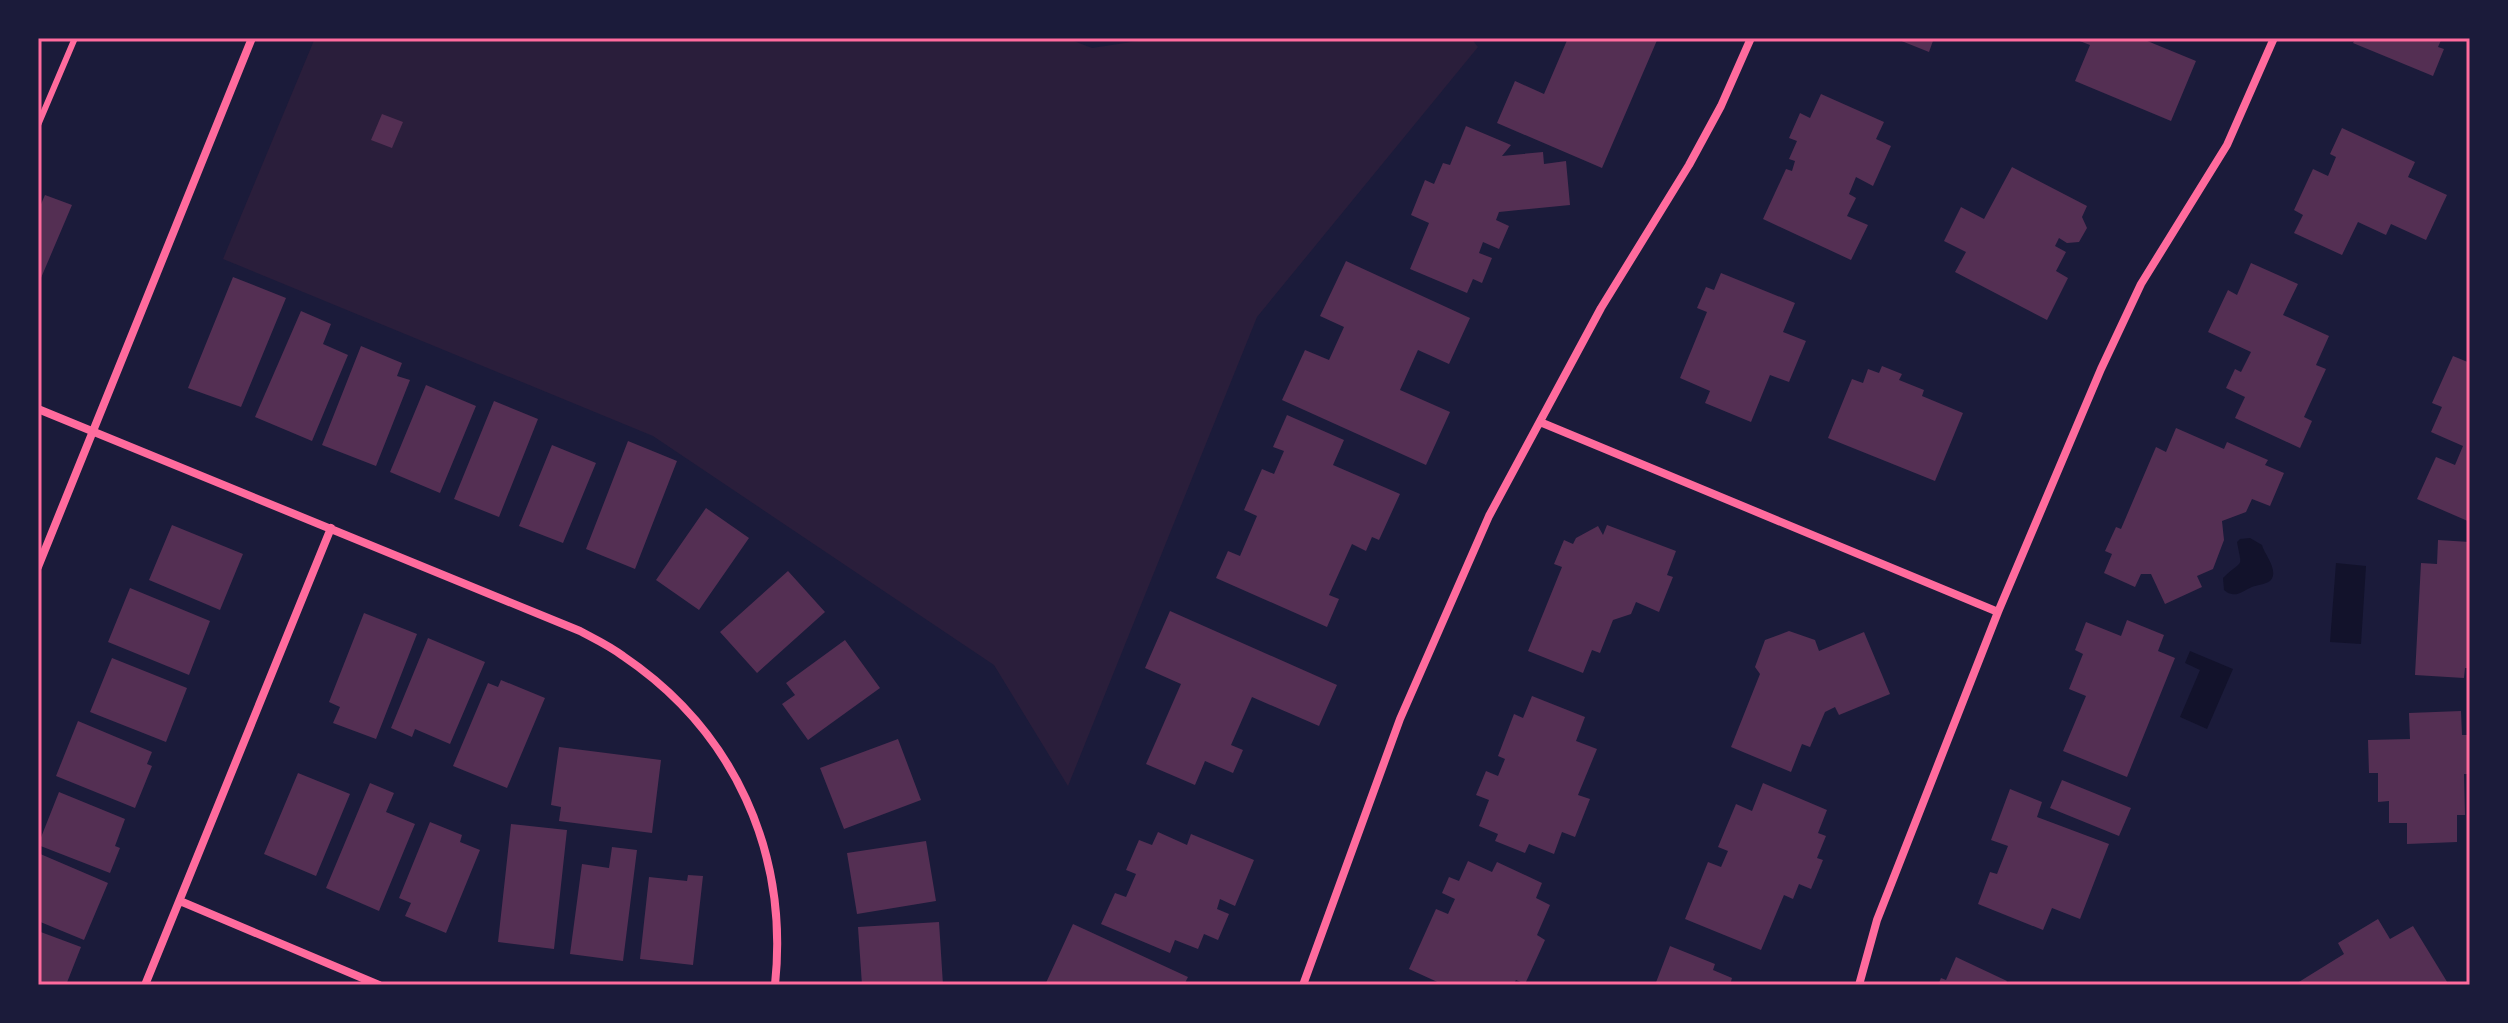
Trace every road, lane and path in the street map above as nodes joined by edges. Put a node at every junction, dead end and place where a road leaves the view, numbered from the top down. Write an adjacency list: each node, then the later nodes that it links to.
1 (75, 38): 5 (lane)
2 (252, 38): 8 (street)
3 (1751, 38): 7 (street)
4 (2274, 38): 11 (street)
5 (38, 125)
6 (38, 409): 8 (street)
7 (1540, 422): 11 (street); 16 (street)
8 (93, 430): 9 (street); 10 (street)
9 (331, 528): 12 (street); 15 (street)
10 (38, 567)
11 (1998, 612): 17 (street)
12 (180, 901): 13 (street); 14 (street)
13 (145, 985)
14 (379, 985)
15 (775, 985)
16 (1303, 985)
17 (1859, 985)

